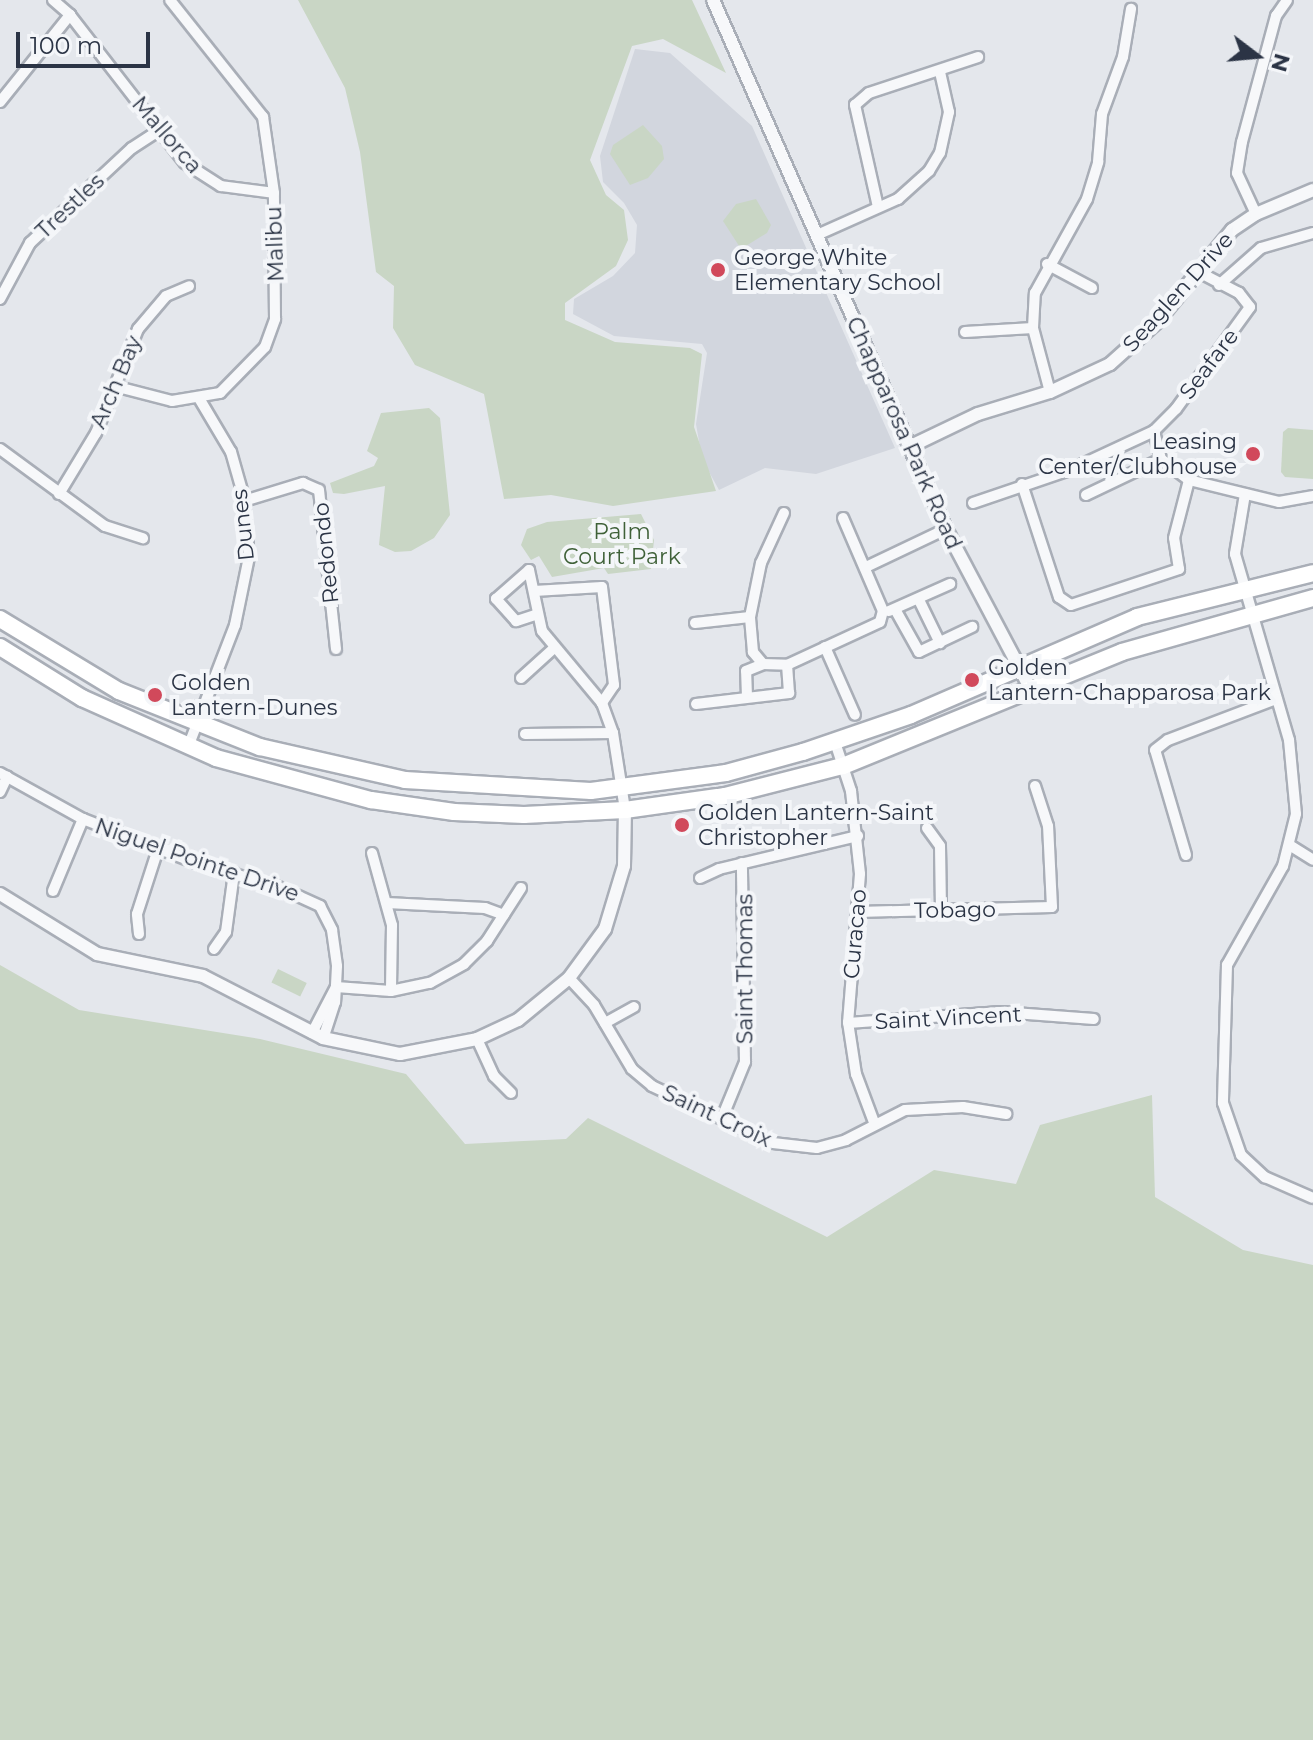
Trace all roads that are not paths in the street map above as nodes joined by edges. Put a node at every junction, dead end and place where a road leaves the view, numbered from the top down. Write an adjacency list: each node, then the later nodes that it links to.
1 (53, 0): 6 (street, Mallorca)
2 (170, 0): 12 (street, Malibu)
3 (713, 0): 16 (street, Chapparosa Park Road)
4 (1287, 0): 14 (street)
5 (1131, 9): 17 (street)
6 (70, 15): 9 (street); 10 (street, Mallorca)
7 (978, 57): 8 (street)
8 (940, 72): 13 (street); 13 (street)
9 (0, 102)
10 (160, 130): 12 (street, Mallorca); 22 (street, Trestles)
11 (1313, 190): 14 (street, Seaglen Drive)
12 (274, 193): 27 (street, Malibu)
13 (878, 207): 16 (street)
14 (1256, 214): 18 (street, Seaglen Drive)
15 (1313, 233): 19 (street)
16 (817, 235): 29 (street, Chapparosa Park Road)
17 (1047, 264): 21 (street); 23 (street)
18 (1195, 270): 19 (street, Seafare); 26 (street, Seaglen Drive)
19 (1219, 285): 28 (street, Seafare)
20 (189, 286): 25 (street, Arch Bay)
21 (1092, 288)
22 (0, 299)
23 (1033, 328): 24 (street); 26 (street)
24 (965, 332)
25 (114, 386): 27 (street, Malibu); 34 (street, Arch Bay)
26 (1050, 392): 29 (street, Seaglen Drive)
27 (199, 398): 38 (street, Dunes)
28 (1154, 431): 31 (street); 33 (street, Seafare)
29 (909, 447): 42 (street, Chapparosa Park Road)
30 (0, 449): 34 (street)
31 (1161, 459): 32 (street); 36 (street)
32 (1189, 480): 33 (street); 35 (street)
33 (1022, 484): 39 (street, Seafare)
34 (59, 494): 43 (street)
35 (1245, 494): 37 (street); 47 (street)
36 (1086, 495)
37 (1313, 496)
38 (244, 501): 62 (street, Redondo); 74 (street, Dunes)
39 (973, 503)
40 (784, 513): 55 (street)
41 (843, 518): 44 (street)
42 (946, 529): 44 (street); 66 (street, Chapparosa Park Road)
43 (143, 538)
44 (866, 567): 51 (street)
45 (1313, 573): 47 (main road)
46 (950, 584): 50 (street)
47 (1246, 590): 53 (street); 66 (main road)
48 (534, 591): 54 (street); 54 (street); 71 (street)
49 (1313, 598): 53 (main road)
50 (919, 600): 52 (street); 59 (street)
51 (883, 611): 52 (street); 61 (street)
52 (896, 611): 59 (street)
53 (1254, 613): 68 (main road); 70 (street)
54 (535, 615): 63 (street)
55 (750, 617): 57 (street); 64 (street)
56 (0, 619): 74 (main road)
57 (695, 623)
58 (972, 627): 59 (street)
59 (940, 643)
60 (0, 647): 78 (main road)
61 (825, 647): 65 (street); 73 (street)
62 (336, 649)
63 (553, 649): 67 (street); 71 (street)
64 (763, 664): 65 (street); 69 (street)
65 (787, 665): 69 (street)
66 (1017, 666): 68 (street, Chapparosa Park Road); 77 (main road)
67 (521, 678)
68 (1029, 686): 79 (main road)
69 (747, 697): 72 (street)
70 (1276, 699): 89 (street); 91 (street)
71 (602, 703): 75 (street)
72 (696, 704)
73 (855, 715)
74 (198, 726): 78 (street, Dunes); 82 (main road)
75 (613, 733): 76 (street); 82 (street)
76 (525, 734)
77 (835, 742): 79 (street, Curacao); 82 (main road)
78 (188, 747): 84 (main road)
79 (843, 766): 84 (main road); 87 (street, Curacao)
80 (3, 775): 83 (street); 85 (street, Niguel Pointe Drive)
81 (1035, 786): 100 (street, Tobago)
82 (622, 787): 84 (street)
83 (0, 792)
84 (625, 810): 105 (street)
85 (83, 819): 88 (street, Niguel Pointe Drive); 97 (street)
86 (927, 828): 100 (street)
87 (858, 836): 93 (street); 101 (street, Curacao)
88 (159, 846): 94 (street, Niguel Pointe Drive); 103 (street)
89 (1291, 846): 92 (street); 118 (street)
90 (372, 853): 99 (street)
91 (1186, 855)
92 (1313, 860)
93 (742, 863): 95 (street); 116 (street, Saint Thomas)
94 (234, 873): 104 (street); 106 (street, Niguel Pointe Drive)
95 (700, 878)
96 (521, 888): 102 (street)
97 (53, 891)
98 (0, 894): 112 (street)
99 (387, 903): 102 (street); 107 (street)
100 (941, 911): 101 (street, Tobago)
101 (858, 912): 111 (street, Curacao)
102 (504, 915): 107 (street)
103 (139, 934)
104 (214, 949)
105 (569, 978): 110 (street, Saint Croix); 113 (street)
106 (336, 987): 107 (street); 112 (street, Niguel Pointe Drive)
107 (391, 991)
108 (634, 1007): 110 (street)
109 (1094, 1019): 111 (street, Saint Vincent)
110 (605, 1023): 116 (street, Saint Croix)
111 (848, 1023): 117 (street, Curacao)
112 (317, 1035): 113 (street)
113 (477, 1039): 114 (street)
114 (511, 1093)
115 (1006, 1114): 117 (street, Saint Croix)
116 (722, 1118): 117 (street, Saint Croix)
117 (875, 1125)
118 (1313, 1198)

